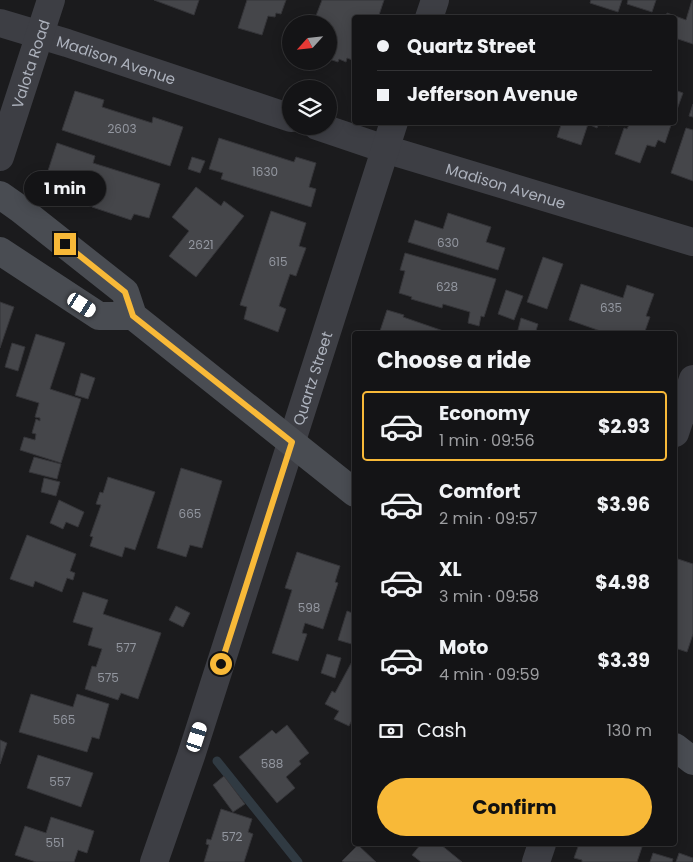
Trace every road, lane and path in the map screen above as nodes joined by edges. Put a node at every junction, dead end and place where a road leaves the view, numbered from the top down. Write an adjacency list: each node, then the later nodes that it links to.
1 (51, 0): 5 (street, Valota Road)
2 (435, 0): 3 (street)
3 (430, 15)
4 (0, 23): 5 (street, Madison Avenue)
5 (40, 35): 6 (street, Madison Avenue); 10 (street, Valota Road)
6 (282, 115)
7 (393, 125): 9 (street, Quartz Street)
8 (337, 133): 9 (street, Madison Avenue)
9 (385, 149): 12 (street, Madison Avenue); 17 (street, Quartz Street)
10 (0, 157)
11 (0, 195): 14 (main road)
12 (693, 242)
13 (0, 251): 14 (main road)
14 (133, 316): 17 (main road)
15 (693, 379): 16 (street)
16 (677, 427)
17 (292, 442): 18 (main road); 22 (street, Quartz Street)
18 (352, 491)
19 (677, 749): 20 (main road)
20 (693, 761)
21 (541, 846): 23 (street)
22 (154, 862)
23 (536, 862)

